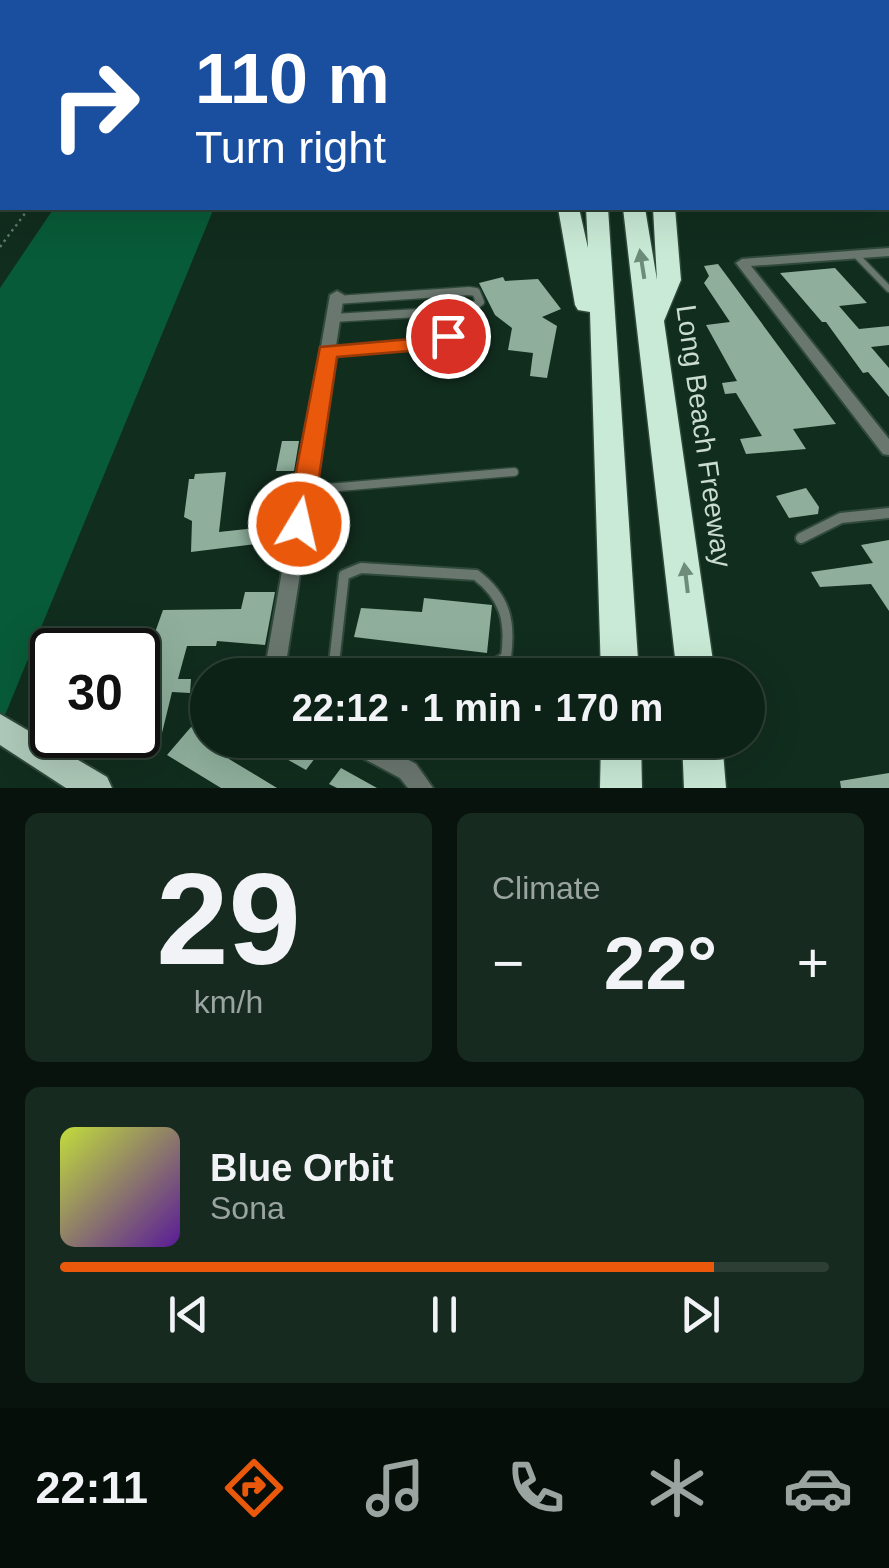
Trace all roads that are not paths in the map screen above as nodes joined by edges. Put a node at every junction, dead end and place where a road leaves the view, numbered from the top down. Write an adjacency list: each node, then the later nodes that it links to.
1 (568, 210): 12 (highway)
2 (596, 210): 12 (highway)
3 (634, 210): 10 (highway, Long Beach Freeway, one-way to 3)
4 (664, 210): 10 (highway)
5 (889, 252): 6 (street)
6 (856, 254): 7 (lane); 13 (street)
7 (889, 289)
8 (335, 304): 9 (lane); 9 (lane); 11 (street)
9 (440, 312): 11 (lane)
10 (652, 320): 22 (highway, Long Beach Freeway, one-way to 10)
11 (327, 352): 15 (street)
12 (606, 399): 21 (highway)
13 (889, 450)
14 (514, 472): 15 (lane)
15 (304, 490): 18 (street)
16 (889, 513): 17 (lane)
17 (801, 538)
18 (277, 658)
19 (335, 658): 20 (lane)
20 (504, 658)
21 (619, 658)
22 (694, 658)
23 (0, 728): 27 (main road)
24 (391, 758): 28 (street)
25 (621, 758): 29 (highway)
26 (704, 758): 30 (highway)
27 (94, 788)
28 (422, 788)
29 (621, 788)
30 (706, 788)

